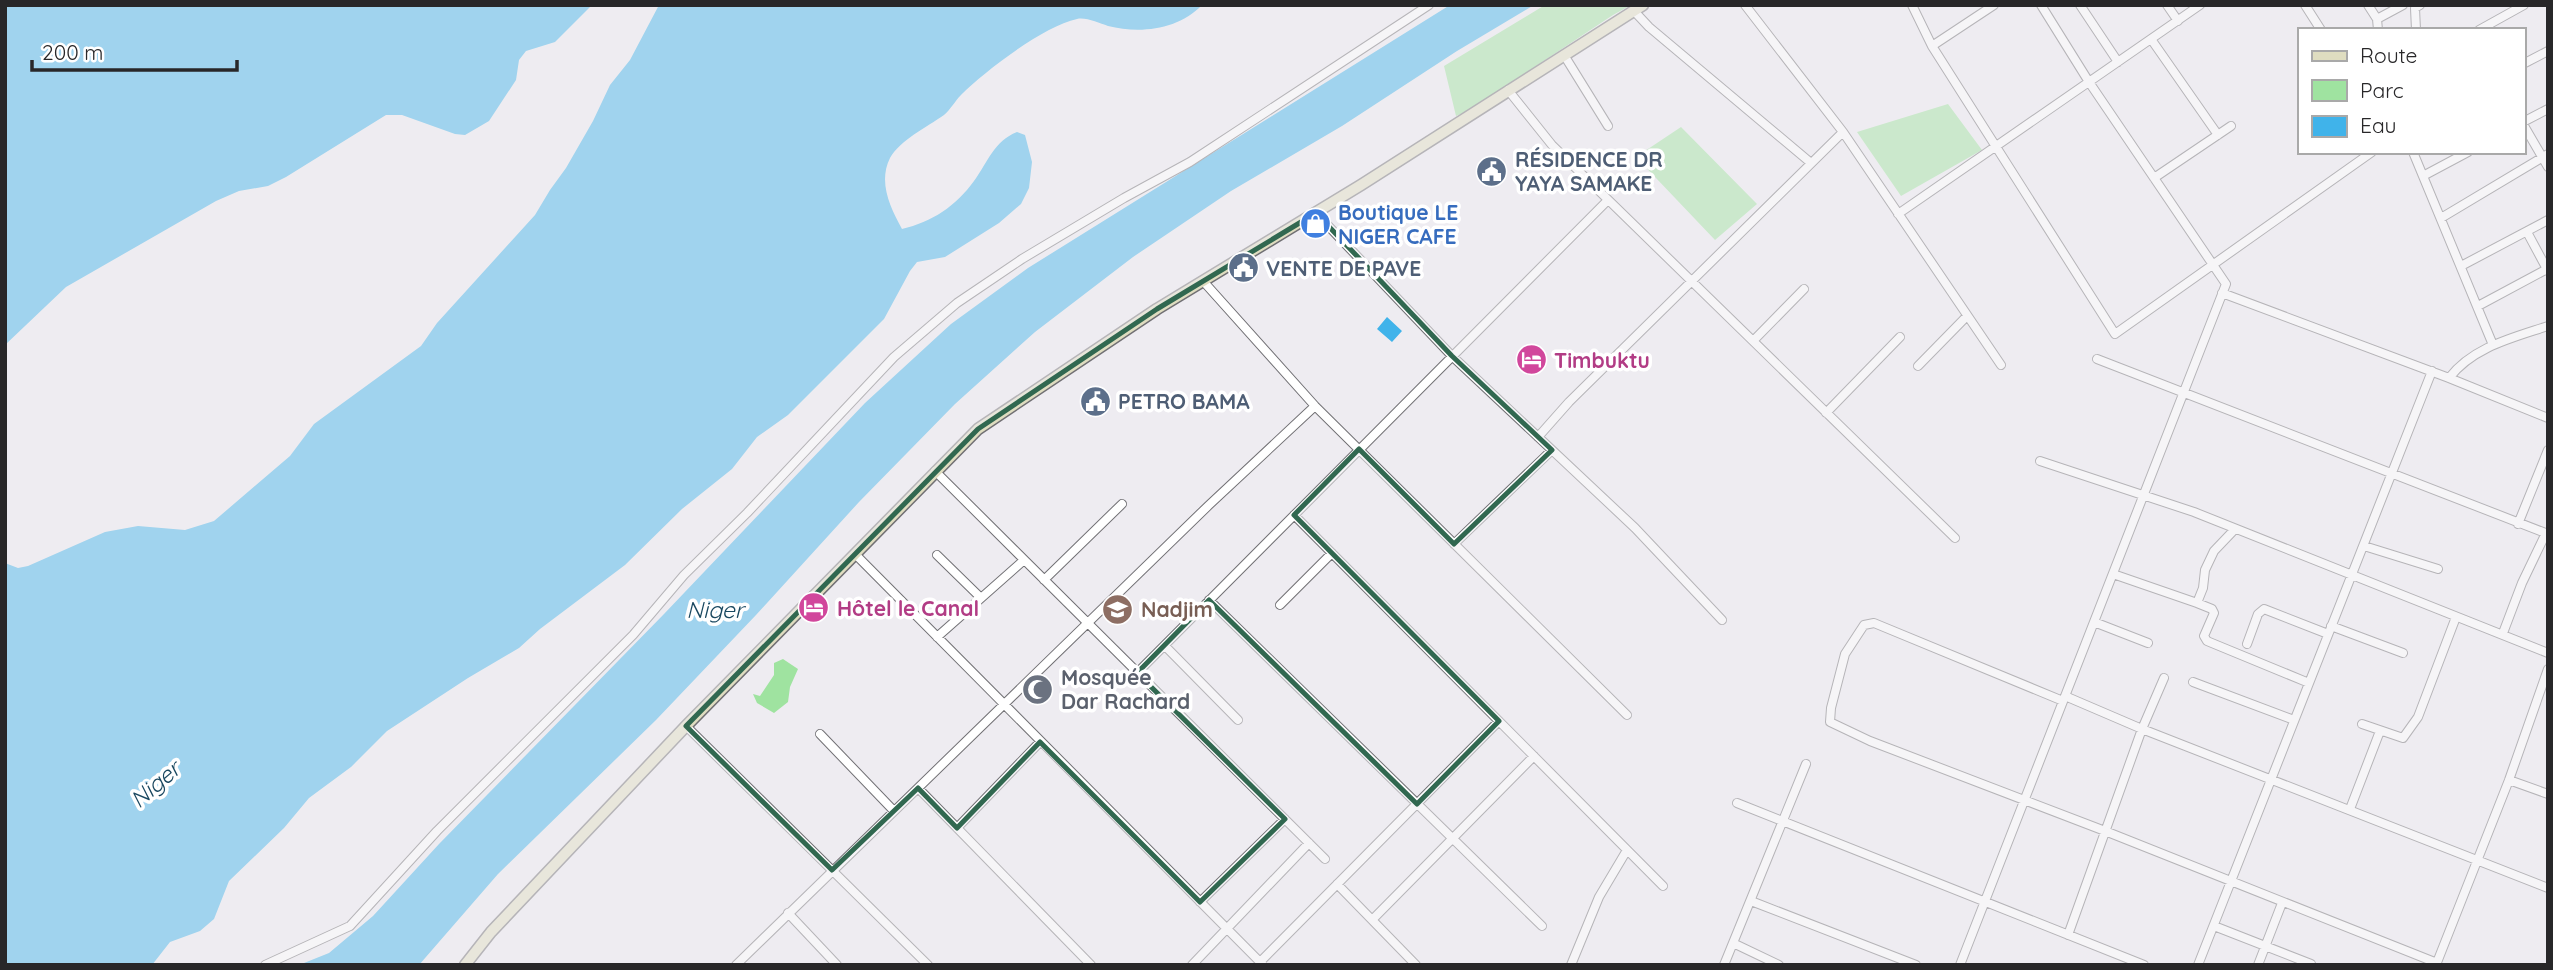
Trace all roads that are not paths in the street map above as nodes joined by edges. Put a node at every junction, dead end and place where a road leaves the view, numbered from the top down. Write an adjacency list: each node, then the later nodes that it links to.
1 (1429, 5): 171 (street)
2 (1745, 5): 34 (street)
3 (1912, 5): 22 (street)
4 (2041, 5): 27 (street)
5 (2080, 5): 25 (street)
6 (2167, 5): 16 (street)
7 (2200, 5): 16 (street)
8 (2305, 5): 17 (street)
9 (2368, 5): 15 (street)
10 (2403, 5): 15 (street)
11 (2419, 5): 19 (street)
12 (2524, 5): 20 (street)
13 (1988, 7): 22 (street)
14 (1638, 8): 24 (main road); 41 (street)
15 (2377, 19): 18 (street)
16 (2178, 21): 21 (street)
17 (2320, 28)
18 (2378, 28)
19 (2416, 28)
20 (2483, 28)
21 (2151, 39): 25 (street); 35 (street)
22 (1932, 46): 36 (street)
23 (2548, 51): 26 (street)
24 (1564, 55): 28 (main road); 31 (street)
25 (2118, 62): 27 (street)
26 (2525, 63)
27 (2089, 82): 36 (street); 44 (street)
28 (1508, 90): 45 (street); 46 (main road)
29 (2548, 109): 30 (street)
30 (2525, 122)
31 (1608, 126)
32 (2231, 126): 35 (street)
33 (2525, 126): 40 (street)
34 (1843, 132): 41 (street); 47 (street)
35 (2218, 135): 44 (street)
36 (1996, 147): 47 (street); 51 (street)
37 (2369, 154): 51 (street)
38 (2414, 154): 43 (street)
39 (2464, 154): 43 (street)
40 (2545, 155): 42 (street); 48 (street)
41 (1811, 163): 55 (street)
42 (2548, 167)
43 (2423, 176): 48 (street)
44 (2154, 178): 51 (street)
45 (1608, 200): 55 (street); 64 (street)
46 (1316, 213): 54 (main road); 64 (street)
47 (1898, 214): 59 (street)
48 (2441, 218): 52 (street)
49 (2548, 220): 50 (street)
50 (2527, 232): 52 (street); 53 (street)
51 (2213, 264): 57 (street)
52 (2461, 266): 58 (street)
53 (2547, 270): 58 (street)
54 (1203, 281): 71 (street); 79 (main road)
55 (1691, 281): 62 (street); 74 (street)
56 (1804, 289): 62 (street)
57 (2222, 293): 68 (street); 70 (street)
58 (2477, 306): 63 (street)
59 (1967, 316): 66 (street); 67 (street)
60 (2548, 326): 63 (street)
61 (1900, 337): 72 (street)
62 (1753, 341): 72 (street)
63 (2494, 345): 69 (street)
64 (1452, 356): 74 (street); 75 (street)
65 (2097, 359): 70 (street)
66 (2001, 365)
67 (1918, 366)
68 (2432, 371): 69 (street); 80 (street)
69 (2449, 378): 73 (street)
70 (2183, 393): 80 (street); 81 (street)
71 (1315, 405): 75 (street); 105 (street)
72 (1826, 413): 87 (street)
73 (2548, 418)
74 (1538, 437): 76 (street)
75 (1359, 449): 83 (street); 88 (street)
76 (1552, 450): 88 (street); 103 (street)
77 (2548, 450): 84 (street)
78 (2040, 461): 81 (street)
79 (935, 471): 91 (main road); 93 (street)
80 (2391, 473): 84 (street); 89 (street)
81 (2144, 495): 85 (street); 95 (street)
82 (1122, 504): 97 (street)
83 (1294, 515): 90 (street); 99 (street)
84 (2518, 524): 86 (street)
85 (2235, 529): 96 (street); 100 (street)
86 (2547, 533): 107 (street)
87 (1955, 538)
88 (1454, 544): 121 (street)
89 (2364, 546): 94 (street); 96 (street)
90 (1332, 553): 101 (street); 124 (street)
91 (855, 554): 108 (street); 126 (main road)
92 (937, 555): 98 (street)
93 (1024, 560): 97 (street); 98 (street)
94 (2438, 569)
95 (2113, 574): 100 (street); 104 (street)
96 (2351, 576): 102 (street); 106 (street)
97 (1044, 580): 105 (street)
98 (981, 598): 108 (street)
99 (1209, 600): 111 (street); 139 (street)
100 (2197, 603): 118 (street)
101 (1280, 605)
102 (2456, 617): 107 (street); 128 (street)
103 (1722, 620)
104 (2094, 622): 109 (street); 119 (street)
105 (1088, 623): 115 (street); 120 (street)
106 (2330, 630): 110 (street); 112 (street); 118 (street)
107 (2503, 634): 113 (street)
108 (937, 637): 120 (street)
109 (2148, 643)
110 (2247, 644)
111 (1165, 646): 115 (street); 122 (street)
112 (2403, 653)
113 (2548, 653)
114 (2548, 669): 134 (street)
115 (1138, 673): 142 (street)
116 (2164, 678): 127 (street)
117 (2193, 682): 123 (street)
118 (2309, 683): 123 (street)
119 (2064, 699): 127 (street); 137 (street); 137 (street)
120 (1003, 705): 130 (street); 135 (street)
121 (1627, 715)
122 (1238, 720)
123 (2294, 720): 133 (street)
124 (1499, 721): 131 (street); 139 (street)
125 (2362, 724): 128 (street)
126 (686, 726): 151 (street); 172 (main road)
127 (2142, 729): 133 (street); 145 (street)
128 (2380, 731): 140 (street)
129 (820, 734): 141 (street)
130 (1041, 743): 144 (street); 157 (street)
131 (1534, 756): 146 (street); 148 (street)
132 (1806, 764): 143 (street)
133 (2271, 778): 140 (street); 152 (street)
134 (2509, 780): 136 (street); 150 (street)
135 (918, 788): 141 (street); 144 (street)
136 (2548, 794)
137 (2024, 802): 145 (street); 158 (street)
138 (1737, 803): 143 (street)
139 (1417, 804): 146 (street); 153 (street)
140 (2350, 809): 150 (street)
141 (894, 811): 151 (street)
142 (1285, 819): 147 (street); 157 (street)
143 (1783, 822): 156 (street); 158 (street)
144 (957, 828): 176 (street)
145 (2105, 831): 152 (street); 165 (street)
146 (1452, 839): 161 (street); 162 (street)
147 (1309, 843): 149 (street); 164 (street)
148 (1628, 850): 154 (street); 179 (street)
149 (1325, 859)
150 (2479, 860): 155 (street); 170 (street)
151 (832, 870): 160 (street); 175 (street)
152 (2230, 882): 159 (street); 163 (street)
153 (1337, 884): 161 (street); 168 (street)
154 (1663, 886)
155 (2548, 888)
156 (1751, 901): 166 (street); 182 (street)
157 (1200, 902): 164 (street)
158 (1985, 902): 165 (street); 183 (street)
159 (2282, 903): 167 (street); 170 (street)
160 (788, 913): 173 (street); 174 (street)
161 (1372, 920): 178 (street)
162 (1542, 926)
163 (2214, 926): 167 (street); 185 (street)
164 (1227, 929): 168 (street); 177 (street)
165 (2068, 934): 184 (street)
166 (1733, 943): 180 (street); 181 (street)
167 (2266, 944): 169 (street); 186 (street)
168 (1262, 963)
169 (2311, 964)
170 (2437, 964)
171 (265, 965)
172 (466, 965)
173 (736, 965)
174 (837, 965)
175 (928, 965)
176 (1091, 965)
177 (1192, 965)
178 (1416, 965)
179 (1571, 965)
180 (1724, 965)
181 (1779, 965)
182 (1916, 965)
183 (1960, 965)
184 (2144, 965)
185 (2198, 965)
186 (2258, 965)

